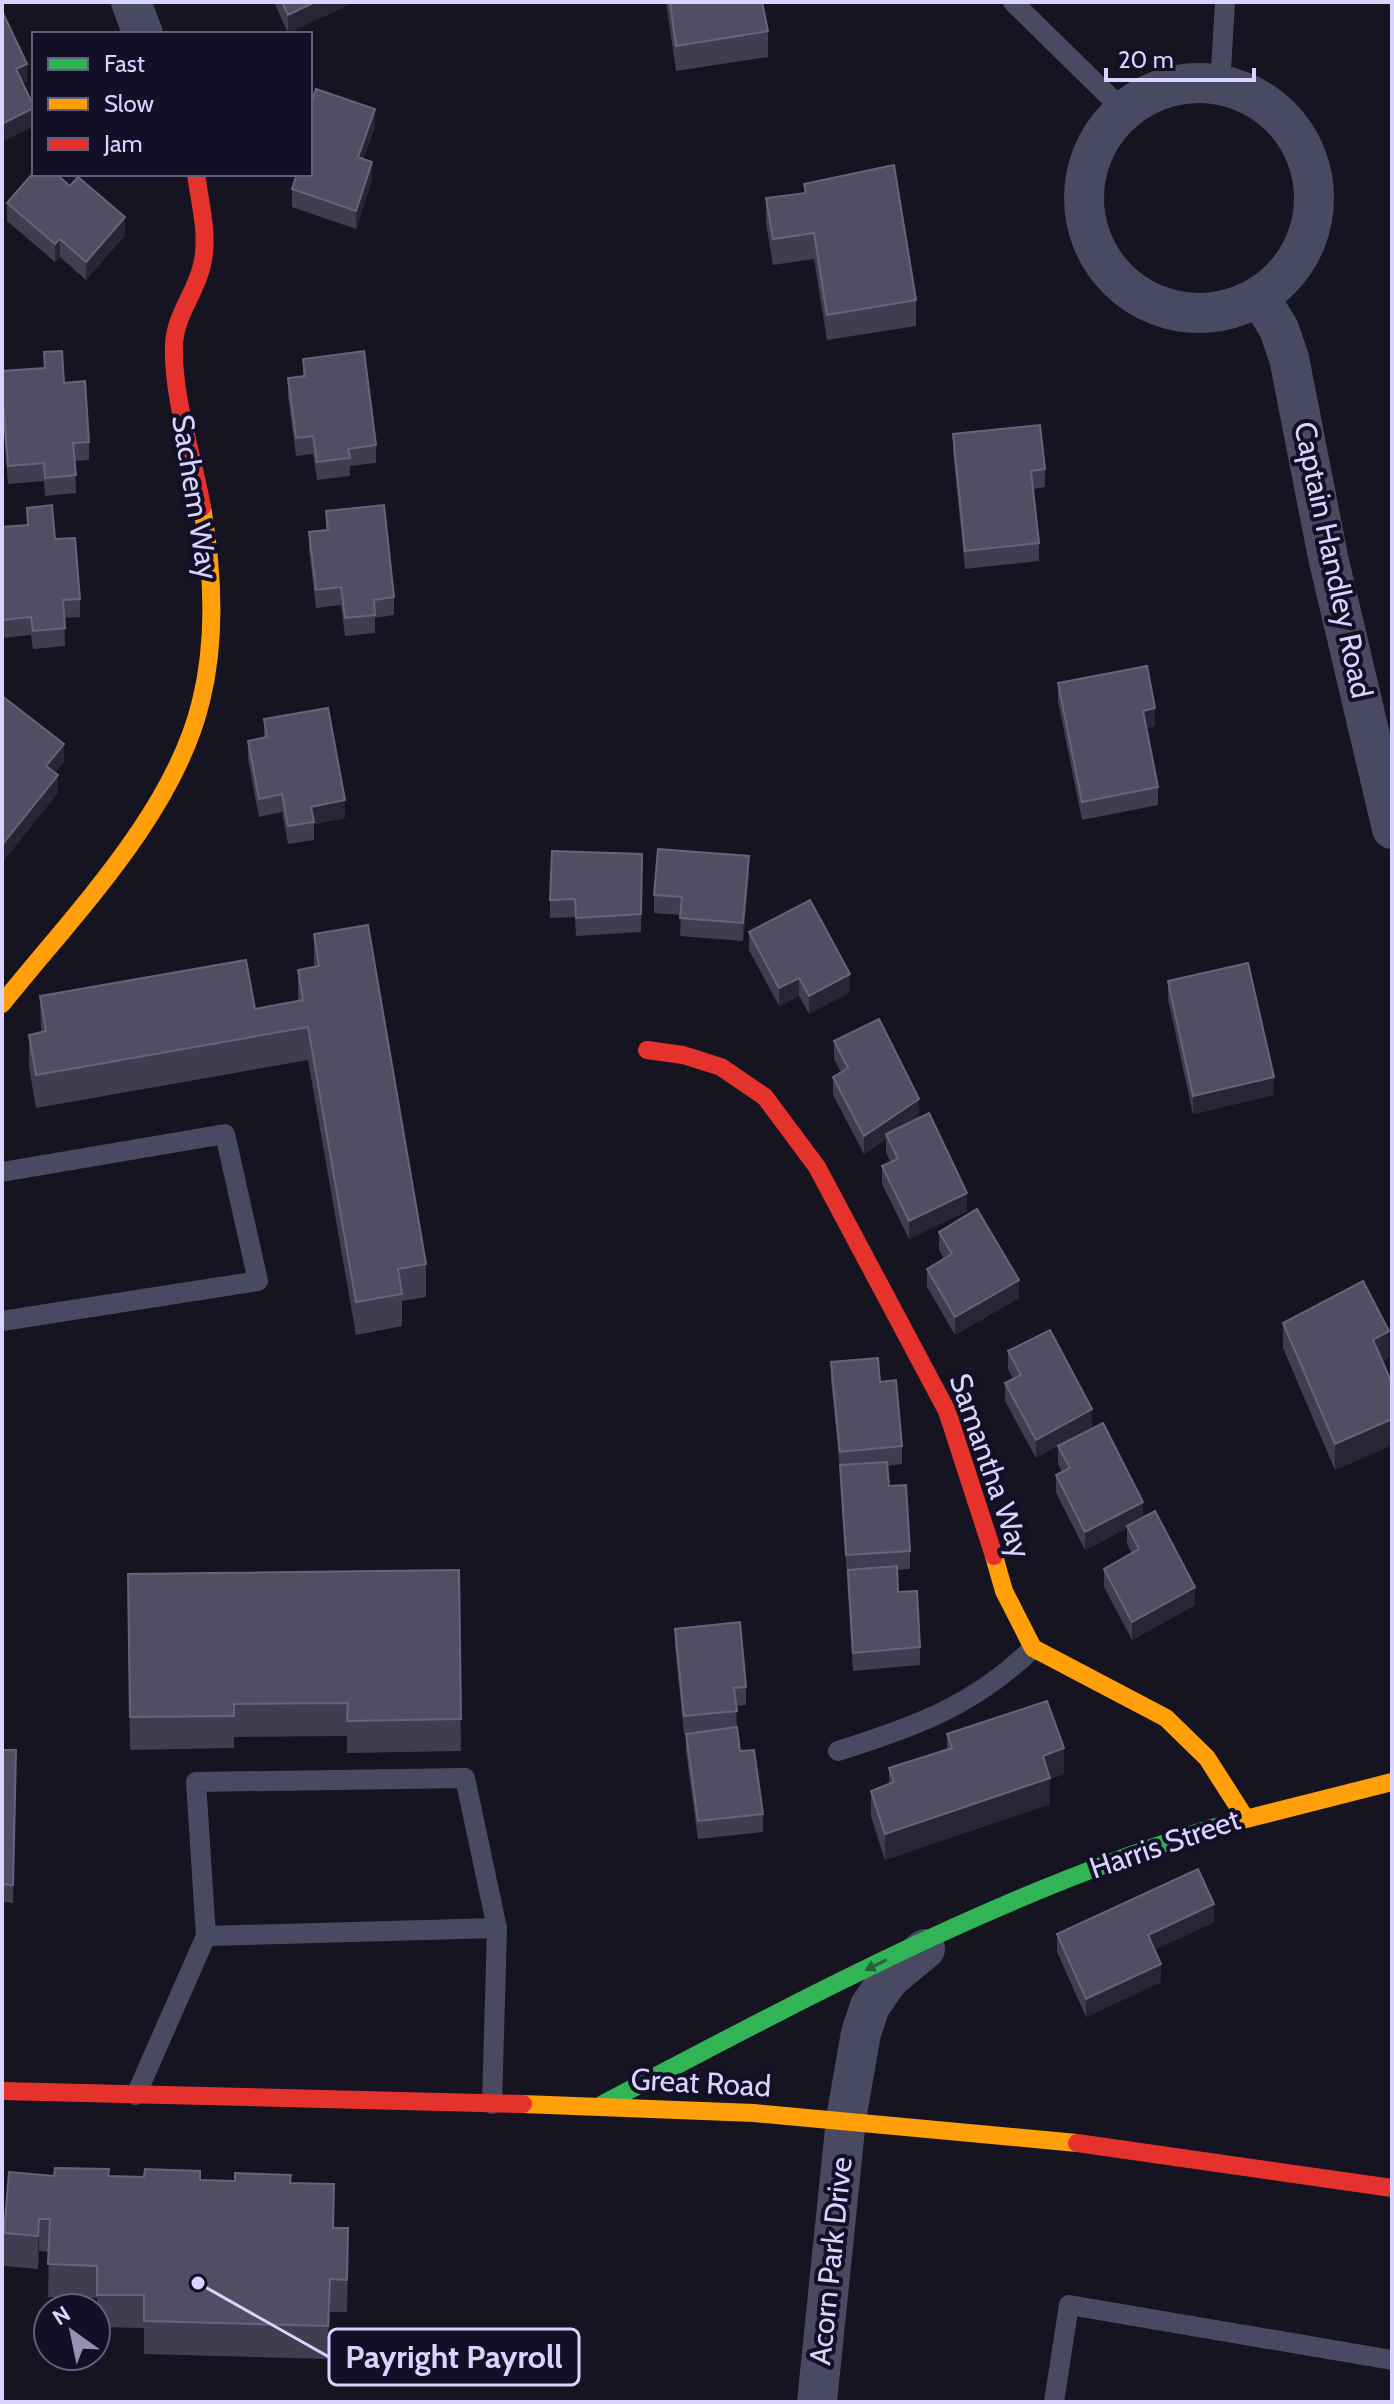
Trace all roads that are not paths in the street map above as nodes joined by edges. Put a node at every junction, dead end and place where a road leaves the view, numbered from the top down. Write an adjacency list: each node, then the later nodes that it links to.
1 (131, 2): 4 (street)
2 (1013, 2): 6 (lane)
3 (1225, 2): 5 (lane)
4 (142, 32)
5 (1220, 86): 6 (street); 8 (street)
6 (1124, 111): 8 (street)
7 (196, 176): 10 (street, Sachem Way)
8 (1259, 296): 9 (street, Captain Handley Road)
9 (1392, 829)
10 (2, 1004)
11 (647, 1050): 14 (street, Samantha Way)
12 (2, 1172): 13 (lane)
13 (2, 1321)
14 (1033, 1648): 15 (lane); 17 (street)
15 (838, 1751)
16 (1392, 1782): 17 (street, Harris Street)
17 (1244, 1816): 19 (street, Harris Street)
18 (497, 1928): 20 (lane); 20 (lane); 23 (lane)
19 (947, 1931): 24 (street, Harris Street, one-way to 24); 25 (street, Harris Street)
20 (206, 1936): 22 (lane)
21 (2, 2091): 22 (street, Great Road)
22 (136, 2095): 23 (street, Great Road)
23 (492, 2104): 24 (street, Great Road)
24 (597, 2107): 25 (street, Great Road)
25 (846, 2119): 26 (street, Great Road); 28 (street, Acorn Park Drive)
26 (1392, 2188)
27 (1392, 2360): 29 (lane)
28 (817, 2402)
29 (1054, 2402)

